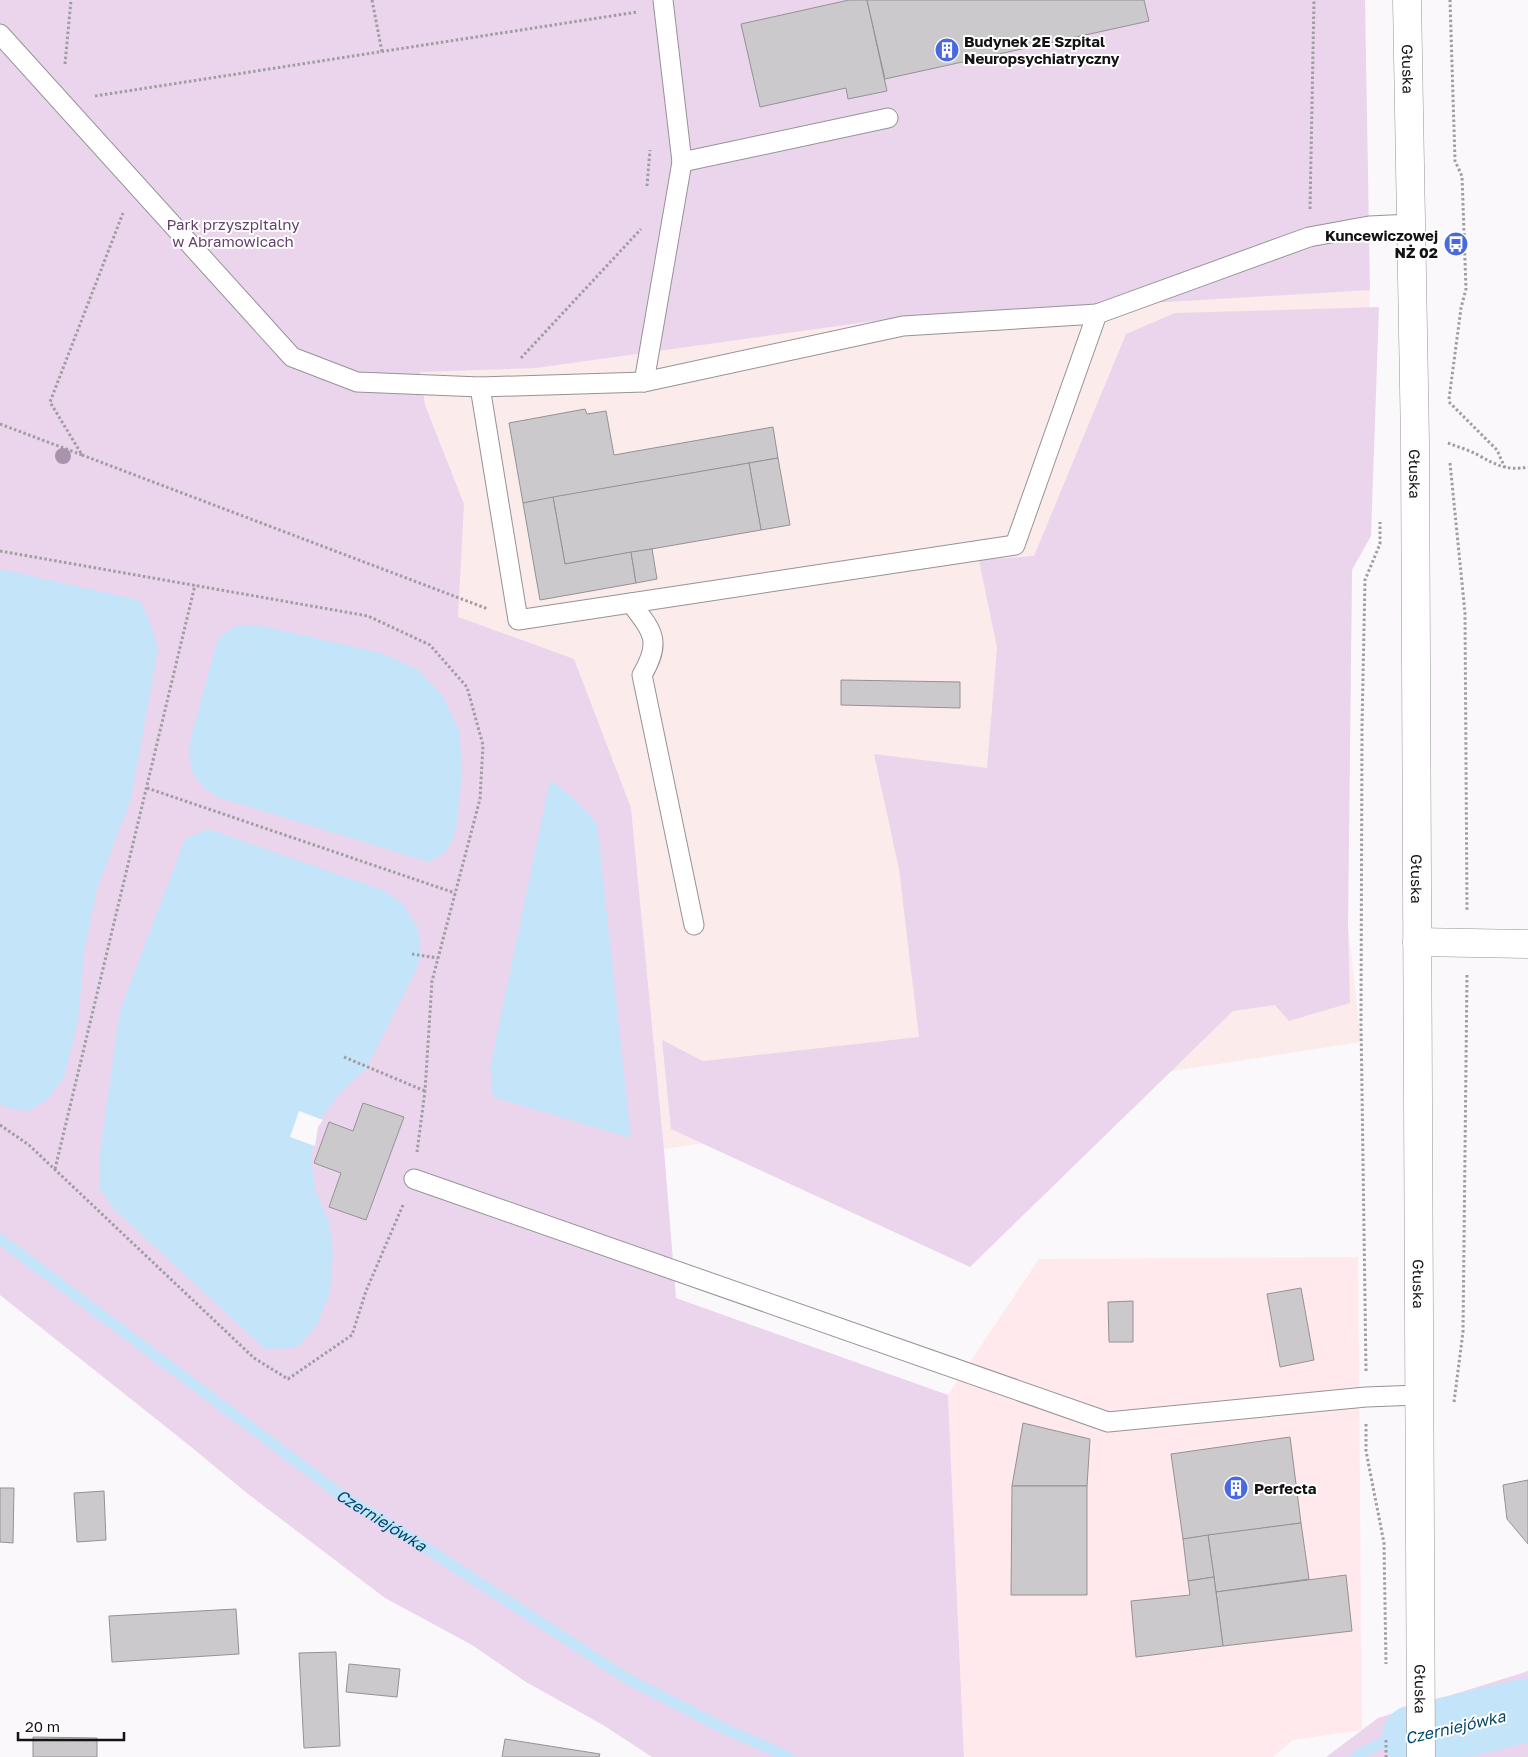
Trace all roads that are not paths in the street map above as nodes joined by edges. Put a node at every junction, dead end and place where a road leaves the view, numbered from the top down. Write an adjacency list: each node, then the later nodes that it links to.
1 (663, 0): 5 (lane)
2 (1407, 0): 6 (street, Głuska)
3 (0, 34): 9 (lane)
4 (888, 118): 5 (lane)
5 (682, 162): 8 (lane)
6 (1412, 224): 7 (lane); 12 (street, Głuska)
7 (1097, 314): 8 (lane); 10 (lane)
8 (644, 382): 9 (lane)
9 (480, 386): 10 (lane)
10 (631, 603): 11 (lane)
11 (694, 925)
12 (1417, 942): 13 (street); 15 (street, Głuska)
13 (1528, 944)
14 (414, 1179): 15 (lane)
15 (1419, 1395): 16 (street, Głuska)
16 (1421, 1757)

